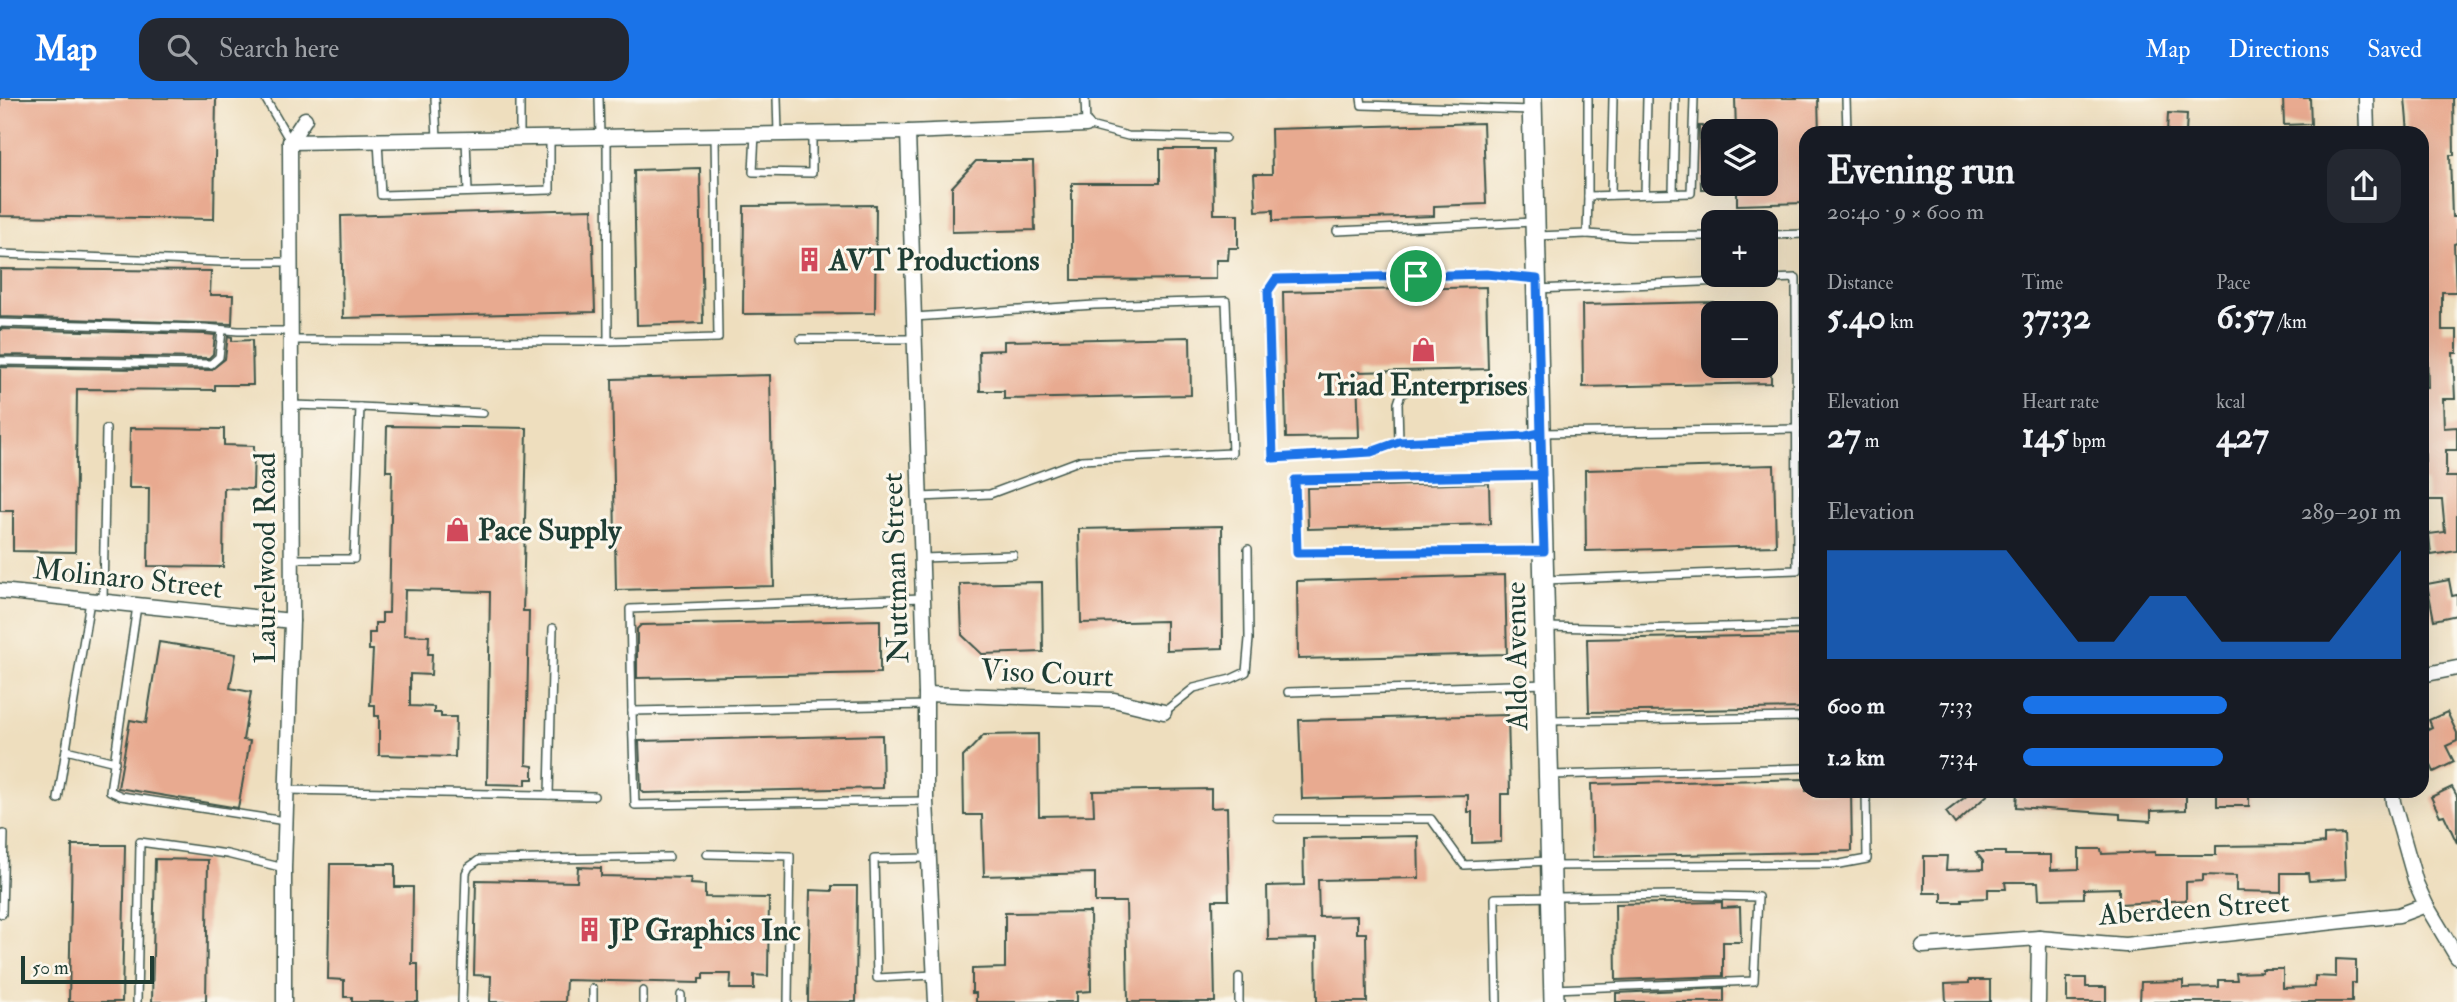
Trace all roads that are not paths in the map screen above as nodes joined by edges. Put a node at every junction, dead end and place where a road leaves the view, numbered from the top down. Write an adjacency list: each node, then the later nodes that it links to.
1 (265, 98): 32 (lane)
2 (435, 98): 29 (lane)
3 (520, 98): 27 (lane)
4 (599, 98): 25 (lane)
5 (778, 98): 22 (lane)
6 (1085, 98): 17 (lane)
7 (1361, 98): 15 (lane)
8 (1588, 98): 36 (lane)
9 (1613, 98): 37 (lane)
10 (1647, 98): 35 (lane)
11 (1675, 98): 34 (lane)
12 (1694, 98): 34 (lane)
13 (1846, 98): 18 (lane)
14 (2366, 98): 19 (street)
15 (1533, 104): 38 (street, Aldo Avenue)
16 (305, 120): 32 (street)
17 (1086, 125): 20 (street); 28 (lane)
18 (1847, 126)
19 (2367, 126)
20 (908, 132): 23 (street); 47 (street, Nuttman Street)
21 (755, 134): 22 (street); 23 (lane); 24 (street)
22 (778, 134): 23 (street)
23 (812, 134)
24 (715, 135): 25 (street); 53 (lane)
25 (604, 136): 26 (street); 53 (lane)
26 (550, 137): 27 (street); 33 (lane)
27 (520, 138): 30 (street)
28 (1226, 138)
29 (437, 139): 30 (street); 31 (street)
30 (466, 139): 33 (lane)
31 (379, 141): 32 (street); 33 (lane)
32 (290, 142): 45 (street, Laurelwood Road)
33 (468, 192)
34 (1673, 193): 35 (lane)
35 (1645, 194): 37 (lane)
36 (1588, 195): 37 (lane); 40 (lane)
37 (1611, 195)
38 (1536, 229): 39 (lane); 40 (lane); 46 (street, Aldo Avenue)
39 (1337, 231)
40 (1587, 234): 43 (lane)
41 (1778, 234): 42 (lane)
42 (1799, 234)
43 (1701, 236)
44 (0, 254): 45 (lane)
45 (291, 262): 50 (street, Laurelwood Road)
46 (1537, 284): 55 (street, Aldo Avenue); 60 (lane); 62 (lane)
47 (914, 317): 52 (street, Nuttman Street); 64 (lane)
48 (0, 323): 49 (lane)
49 (222, 331): 50 (lane); 54 (lane)
50 (291, 335): 53 (lane); 56 (street, Laurelwood Road)
51 (801, 339): 52 (lane)
52 (915, 339): 64 (street, Nuttman Street)
53 (608, 341)
54 (0, 361)
55 (1539, 383): 61 (street, Aldo Avenue); 62 (lane)
56 (291, 405): 57 (lane); 69 (street, Laurelwood Road)
57 (360, 407): 58 (lane); 69 (lane)
58 (483, 413)
59 (106, 429): 73 (lane)
60 (1797, 429): 61 (lane); 70 (lane)
61 (1540, 433): 62 (lane); 63 (street, Aldo Avenue)
62 (1399, 442)
63 (1542, 475): 66 (street, Aldo Avenue); 66 (lane)
64 (919, 497): 68 (street, Nuttman Street)
65 (1248, 549): 85 (lane)
66 (1544, 551): 70 (street, Aldo Avenue)
67 (1013, 555): 68 (lane)
68 (921, 558): 72 (street, Nuttman Street)
69 (292, 559): 75 (street, Laurelwood Road)
70 (1544, 580): 77 (street, Aldo Avenue)
71 (0, 591): 73 (street, Molinaro Street)
72 (923, 598): 83 (street, Nuttman Street); 84 (lane)
73 (97, 601): 74 (street, Molinaro Street); 88 (lane)
74 (137, 605): 75 (street, Molinaro Street); 89 (lane)
75 (292, 621): 92 (street, Laurelwood Road)
76 (1799, 625): 77 (lane)
77 (1545, 627): 81 (street, Aldo Avenue)
78 (553, 628): 93 (lane)
79 (2457, 668): 80 (street)
80 (2429, 673)
81 (1547, 684): 82 (lane); 87 (street, Aldo Avenue)
82 (1288, 692)
83 (926, 699): 84 (lane); 85 (street, Viso Court); 98 (street, Nuttman Street)
84 (632, 711): 98 (lane)
85 (1164, 712)
86 (1799, 717): 87 (lane)
87 (1548, 721): 91 (street, Aldo Avenue)
88 (65, 750): 89 (lane); 97 (lane)
89 (115, 762): 100 (lane)
90 (1799, 768): 91 (lane)
91 (1549, 775): 105 (street, Aldo Avenue)
92 (287, 790): 93 (lane); 100 (street, Laurelwood Road)
93 (549, 795): 94 (lane)
94 (594, 796)
95 (1866, 798): 105 (lane)
96 (2393, 798): 108 (street)
97 (58, 799)
98 (926, 801): 104 (street, Nuttman Street)
99 (1278, 820): 105 (lane)
100 (285, 821): 106 (street, Laurelwood Road)
101 (4, 834): 109 (lane)
102 (707, 854): 123 (lane)
103 (669, 857): 120 (lane)
104 (929, 858): 113 (street, Nuttman Street); 113 (lane)
105 (1551, 863): 107 (street, Aldo Avenue)
106 (284, 868): 118 (lane); 119 (street, Laurelwood Road)
107 (1552, 896): 117 (street, Aldo Avenue); 117 (lane); 126 (lane)
108 (2426, 905): 110 (street, Aberdeen Street); 112 (street)
109 (0, 914)
110 (2039, 938): 111 (street, Aberdeen Street); 127 (street)
111 (1923, 946)
112 (2457, 957)
113 (934, 975): 124 (street, Nuttman Street)
114 (1238, 977): 125 (lane)
115 (593, 989): 121 (lane)
116 (643, 991): 122 (lane)
117 (1554, 995)
118 (137, 1002)
119 (284, 1002)
120 (462, 1002)
121 (593, 1002)
122 (643, 1002)
123 (788, 1002)
124 (936, 1002)
125 (1240, 1002)
126 (1497, 1002)
127 (2038, 1002)

